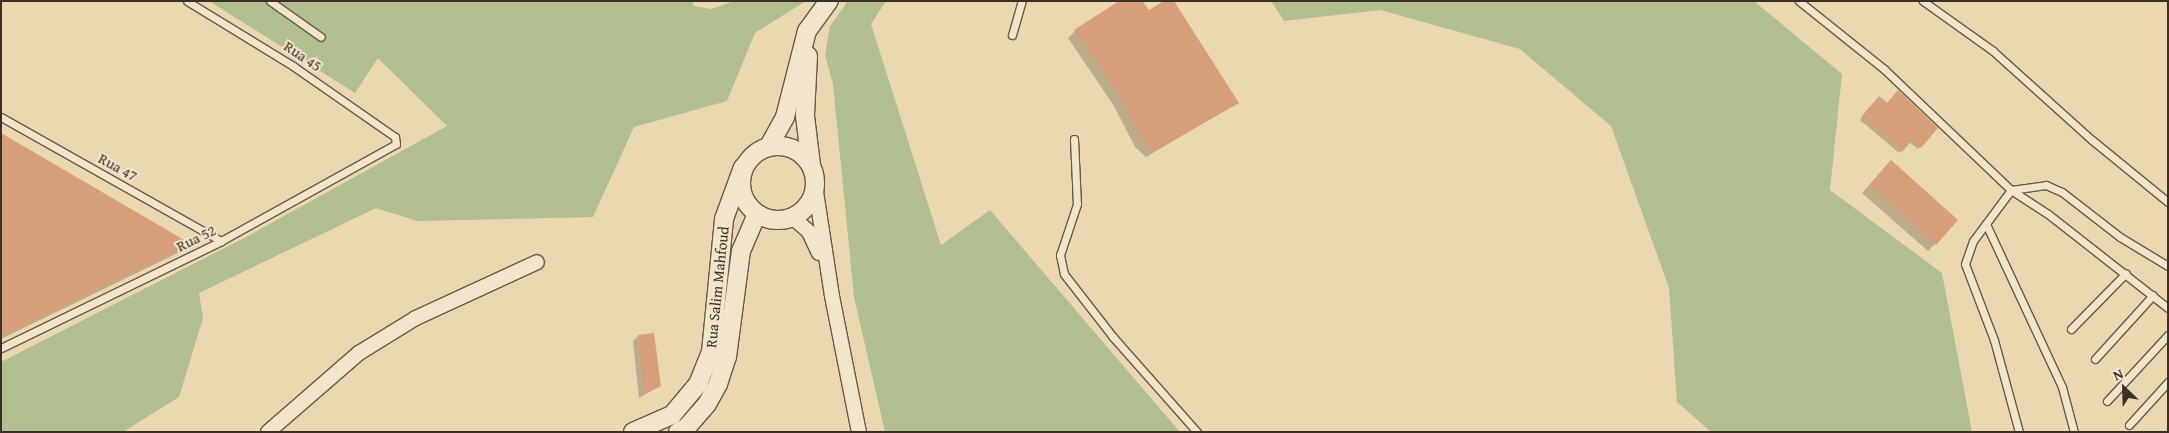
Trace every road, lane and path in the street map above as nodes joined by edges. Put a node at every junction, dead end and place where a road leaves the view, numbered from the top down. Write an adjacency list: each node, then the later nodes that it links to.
1 (186, 1): 12 (lane, Rua 45)
2 (270, 1): 9 (lane)
3 (829, 1): 7 (street)
4 (1022, 1): 8 (lane)
5 (1799, 1): 17 (lane)
6 (1924, 1): 18 (lane)
7 (807, 31): 13 (street); 14 (street)
8 (1012, 35)
9 (321, 37)
10 (1, 117): 22 (lane, Rua 47)
11 (1074, 139): 42 (lane)
12 (397, 142): 22 (lane, Rua 52)
13 (769, 146): 14 (street); 15 (street)
14 (811, 166): 16 (street)
15 (744, 167): 19 (street); 39 (street, Rua Salim Mahfoud)
16 (815, 185): 20 (street); 27 (street)
17 (2011, 190): 21 (lane); 24 (lane); 25 (lane)
18 (2168, 202)
19 (756, 214): 20 (street); 40 (street, Rua Salim Mahfoud)
20 (792, 217): 27 (street)
21 (1986, 224): 43 (lane); 44 (lane)
22 (221, 241): 32 (lane, Rua 52)
23 (537, 262): 38 (street)
24 (2168, 266)
25 (2126, 273): 26 (lane); 29 (lane)
26 (2153, 295): 28 (lane); 34 (lane)
27 (832, 296): 41 (street)
28 (2168, 308)
29 (2071, 330)
30 (2168, 335): 36 (lane)
31 (1, 340): 32 (lane)
32 (9, 344): 33 (lane, Rua 52)
33 (1, 348)
34 (2095, 359)
35 (2168, 382): 37 (lane)
36 (2107, 401)
37 (2129, 425)
38 (268, 432)
39 (633, 432)
40 (678, 432)
41 (859, 432)
42 (1197, 432)
43 (2019, 432)
44 (2074, 432)

